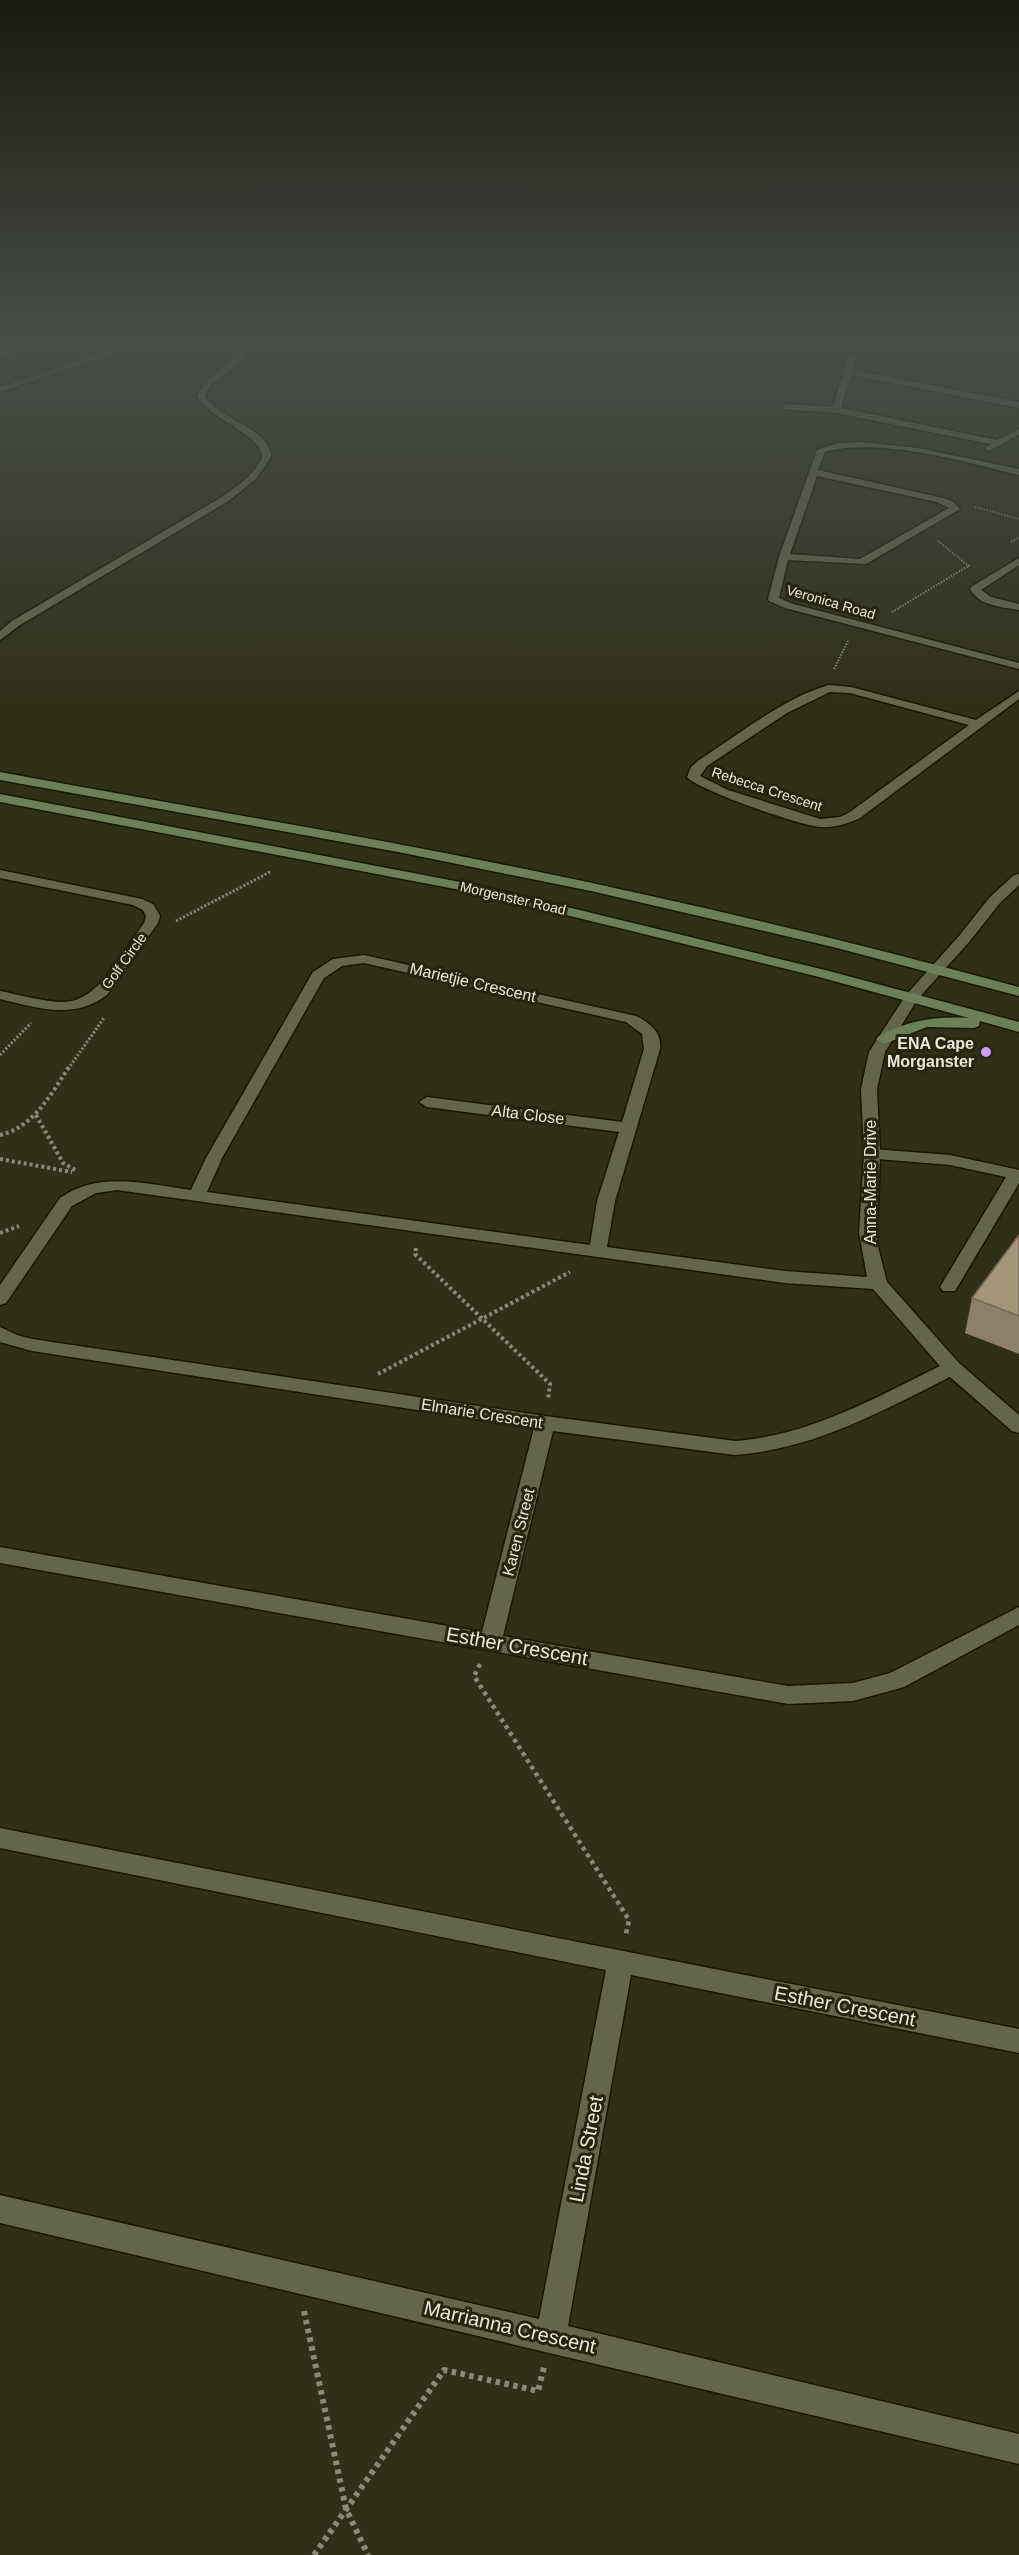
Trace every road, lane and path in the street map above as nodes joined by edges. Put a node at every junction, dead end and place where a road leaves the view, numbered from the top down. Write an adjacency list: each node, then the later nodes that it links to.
1 (264, 461): 18 (street)
2 (817, 461): 4 (street, Veronica Road)
3 (966, 461): 5 (street, Veronica Road)
4 (813, 472): 6 (street); 11 (street, Veronica Road)
5 (1019, 472)
6 (953, 506): 7 (path); 8 (street)
7 (1019, 519)
8 (921, 530): 11 (street); 14 (path)
9 (1019, 537): 10 (path)
10 (1009, 543)
11 (784, 557): 17 (street, Veronica Road)
12 (978, 560): 14 (path)
13 (1019, 561): 15 (street)
14 (968, 566): 15 (path); 17 (path)
15 (987, 581): 16 (street)
16 (1019, 607)
17 (868, 627): 19 (street, Veronica Road); 20 (path)
18 (0, 637)
19 (1019, 666)
20 (837, 688): 22 (street); 22 (street, Rebecca Crescent)
21 (1019, 694): 22 (street, Rebecca Crescent)
22 (977, 724)
23 (0, 776): 29 (main road, Morgenster Road)
24 (0, 798): 32 (main road, Morgenster Road)
25 (276, 869): 28 (path)
26 (0, 874): 28 (street, Golf Circle)
27 (1019, 878): 29 (street, Anna-Marie Drive)
28 (146, 930): 33 (street, Golf Circle)
29 (936, 969): 30 (main road, Morgenster Road); 32 (street, Anna-Marie Drive)
30 (1019, 992)
31 (0, 995): 34 (street, Golf Circle)
32 (911, 998): 35 (main road, Morgenster Road); 37 (street, Anna-Marie Drive)
33 (92, 999): 34 (street, Golf Circle); 40 (path)
34 (48, 1005): 38 (path)
35 (1019, 1027)
36 (1019, 1035): 37 (main road)
37 (884, 1039): 43 (street, Anna-Marie Drive)
38 (0, 1055)
39 (427, 1102): 41 (street, Alta Close)
40 (36, 1115): 42 (path); 44 (path)
41 (629, 1128): 46 (street, Marietjie Crescent); 48 (street, Marietjie Crescent)
42 (0, 1135)
43 (872, 1154): 45 (street); 49 (street, Anna-Marie Drive)
44 (0, 1158)
45 (1018, 1174): 50 (street)
46 (197, 1195): 47 (street); 51 (street)
47 (423, 1227): 48 (street); 55 (path)
48 (591, 1250): 49 (street); 54 (path)
49 (878, 1284): 53 (street, Anna-Marie Drive)
50 (949, 1287)
51 (0, 1299)
52 (0, 1333): 54 (street, Elmarie Crescent)
53 (952, 1368): 55 (street, Elmarie Crescent); 56 (street, Anna-Marie Drive)
54 (358, 1394): 55 (street, Elmarie Crescent)
55 (545, 1423): 59 (street, Karen Street)
56 (1019, 1426)
57 (0, 1556): 59 (street, Esther Crescent)
58 (1019, 1615): 59 (street, Esther Crescent)
59 (491, 1641): 61 (path)
60 (0, 1838): 61 (street, Esther Crescent)
61 (621, 1961): 62 (street, Esther Crescent); 65 (street, Linda Street)
62 (1019, 2041)
63 (0, 2209): 64 (street, Marrianna Crescent)
64 (297, 2278): 65 (street, Marrianna Crescent); 67 (path)
65 (551, 2337): 66 (street, Marrianna Crescent); 67 (path)
66 (1019, 2449)
67 (346, 2509): 68 (path); 69 (path)
68 (314, 2555)
69 (368, 2555)

